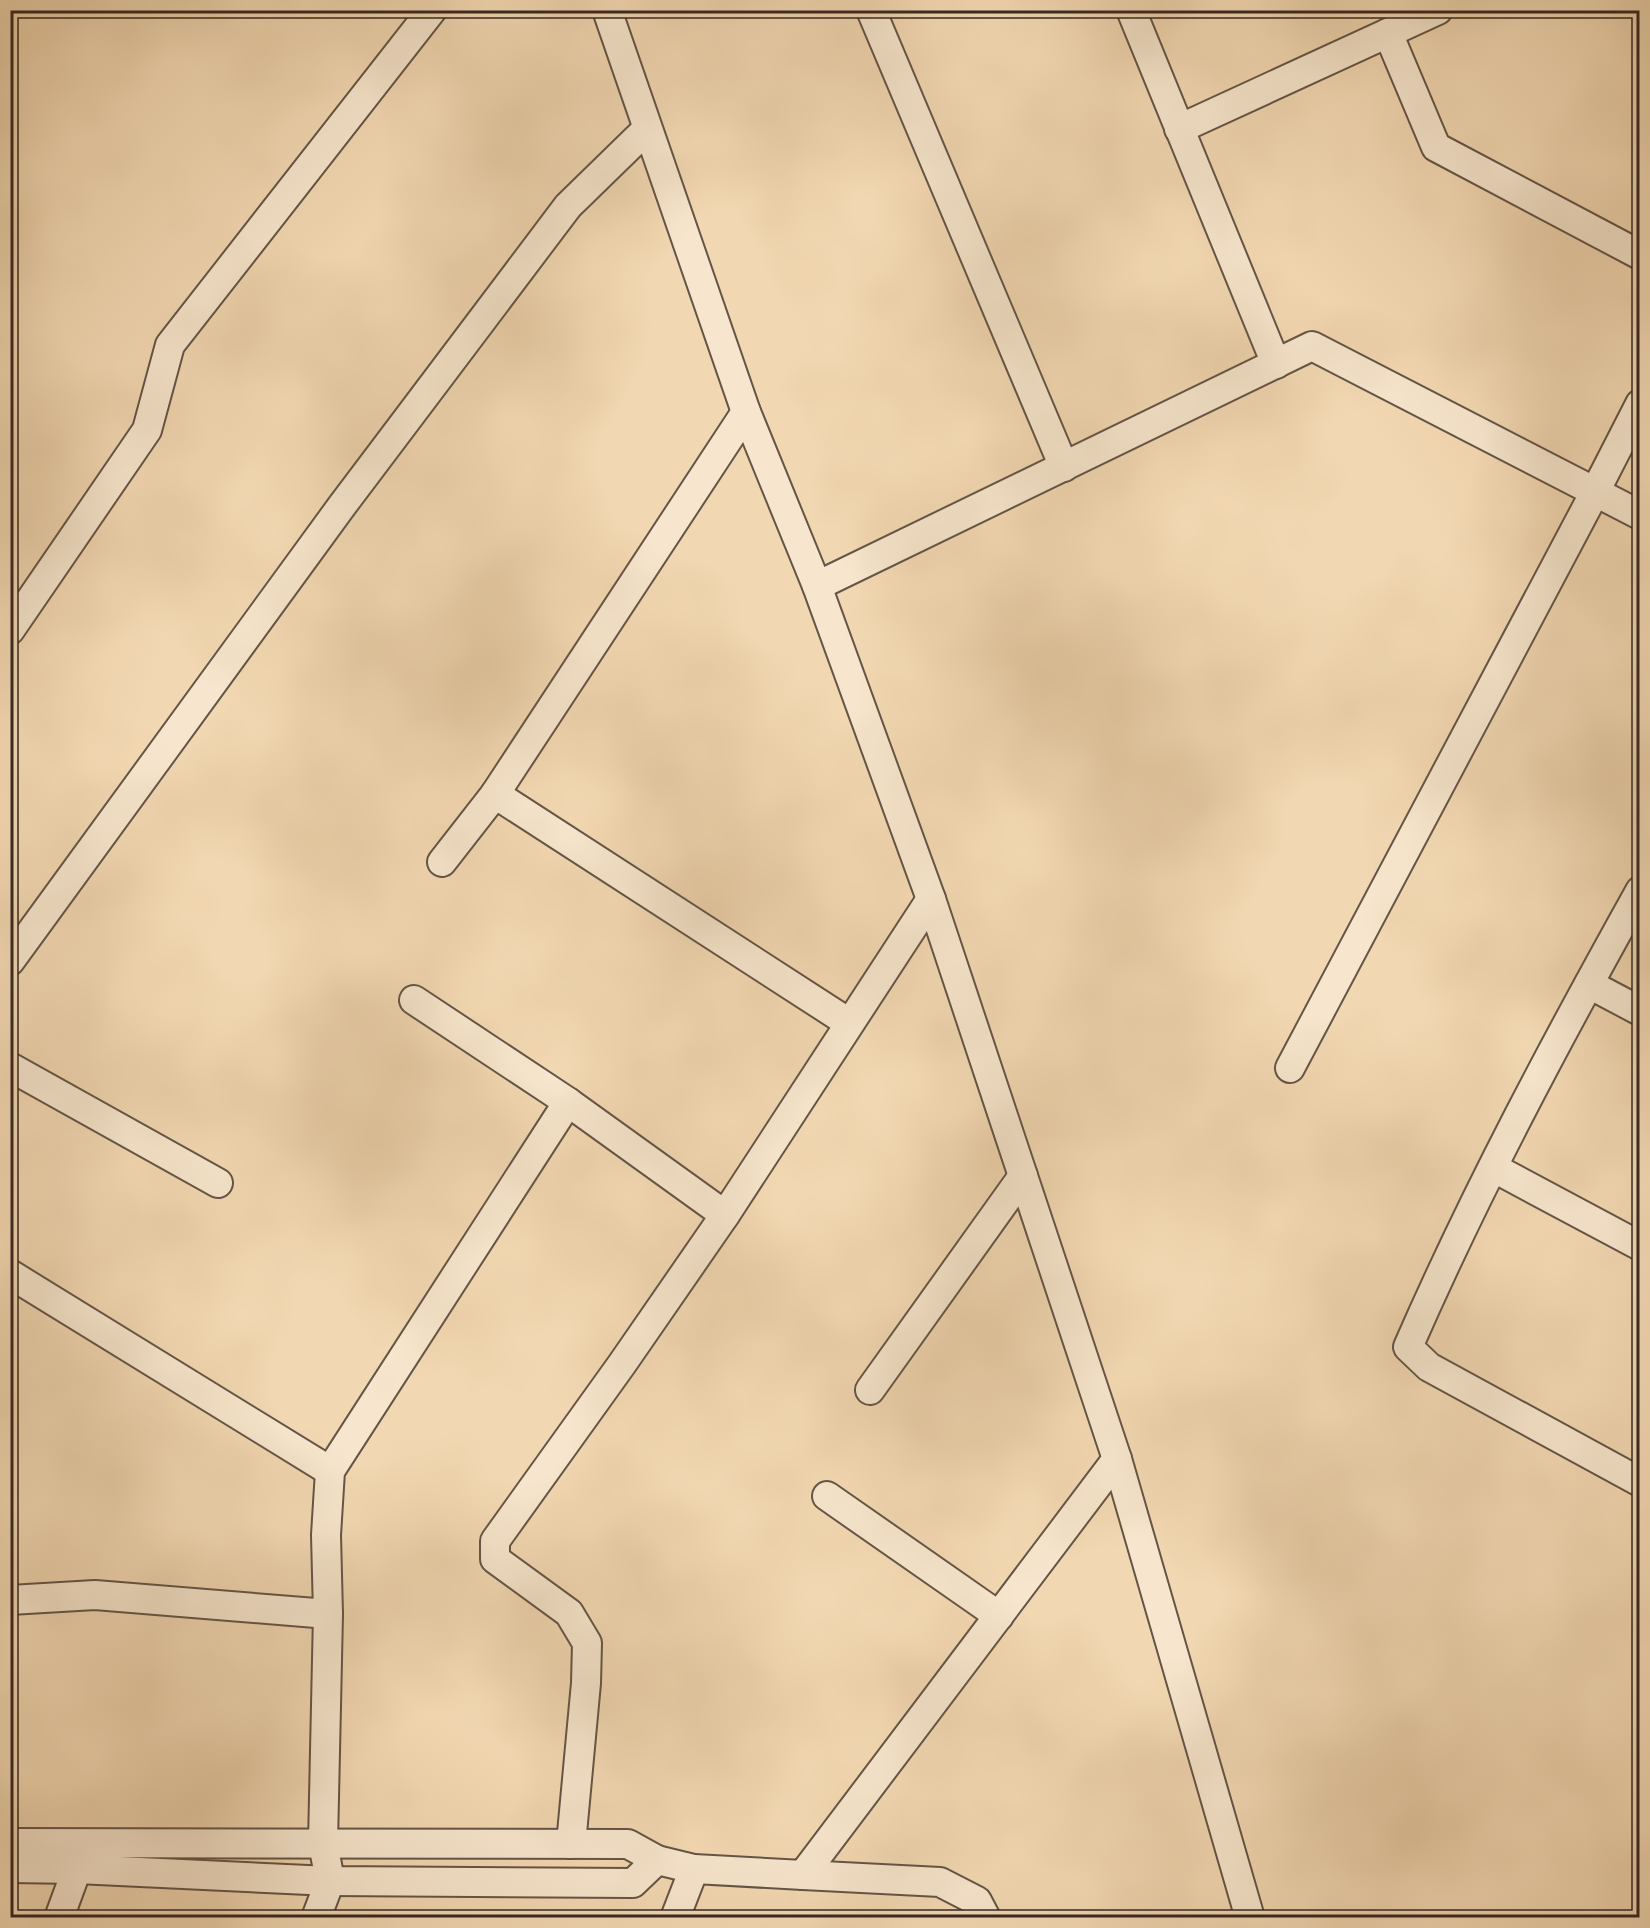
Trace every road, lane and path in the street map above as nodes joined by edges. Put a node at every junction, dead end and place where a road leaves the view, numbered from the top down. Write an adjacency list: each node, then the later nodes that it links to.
1 (432, 10): 17 (street)
2 (606, 10): 7 (street)
3 (871, 10): 13 (street)
4 (1131, 10): 8 (street)
5 (1438, 10): 6 (street)
6 (1388, 33): 8 (street); 9 (street)
7 (647, 129): 12 (street); 23 (street)
8 (1179, 129): 10 (street)
9 (1640, 255)
10 (1276, 364): 13 (street); 14 (street)
11 (1640, 404): 14 (street)
12 (746, 412): 16 (street); 19 (street)
13 (1064, 467): 16 (street)
14 (1595, 492): 15 (street); 29 (street)
15 (1640, 515)
16 (817, 586): 22 (street)
17 (19, 600): 18 (street)
18 (10, 630)
19 (495, 794): 20 (street); 27 (street)
20 (442, 862)
21 (1640, 891): 24 (street)
22 (931, 898): 27 (street); 32 (street)
23 (10, 961)
24 (1589, 984): 26 (street); 31 (street)
25 (414, 999): 30 (street)
26 (1640, 1011)
27 (849, 1023): 34 (street)
28 (10, 1066): 33 (street)
29 (1290, 1068)
30 (568, 1102): 34 (street); 39 (street)
31 (1494, 1168): 35 (street); 40 (street)
32 (1023, 1176): 37 (street); 38 (street)
33 (218, 1183)
34 (725, 1215): 47 (street)
35 (1640, 1246)
36 (10, 1274): 39 (street)
37 (870, 1390)
38 (1117, 1459): 44 (street); 58 (street)
39 (330, 1471): 43 (street)
40 (1640, 1482)
41 (827, 1496): 44 (street)
42 (10, 1600): 43 (street)
43 (328, 1614): 46 (street)
44 (999, 1616): 52 (street)
45 (10, 1843): 48 (street)
46 (323, 1843): 47 (street); 48 (street); 53 (street)
47 (571, 1844): 49 (street)
48 (80, 1857): 50 (street); 53 (street); 54 (street)
49 (657, 1860): 51 (street); 53 (street)
50 (10, 1868)
51 (694, 1869): 52 (street); 56 (street)
52 (803, 1875): 57 (street)
53 (330, 1881): 55 (street)
54 (59, 1917)
55 (316, 1917)
56 (675, 1917)
57 (986, 1917)
58 (1250, 1917)

